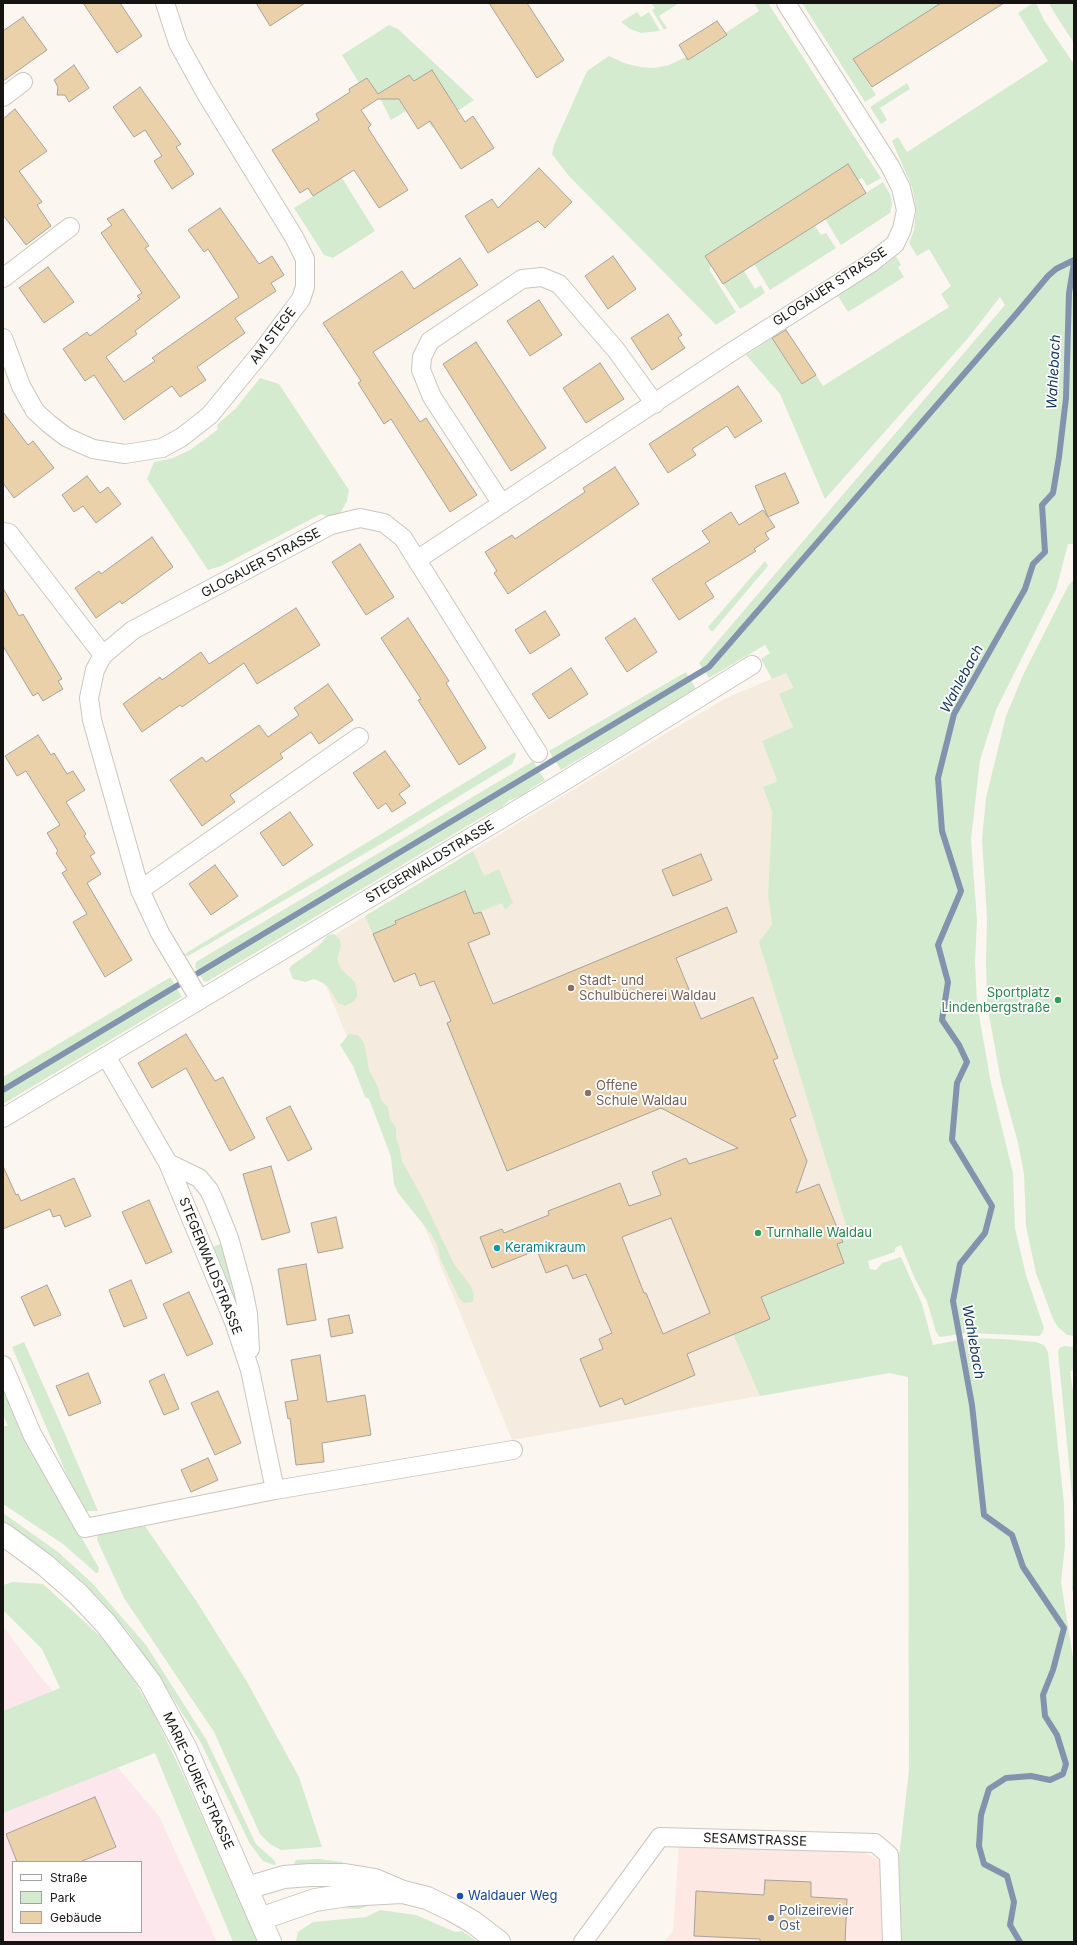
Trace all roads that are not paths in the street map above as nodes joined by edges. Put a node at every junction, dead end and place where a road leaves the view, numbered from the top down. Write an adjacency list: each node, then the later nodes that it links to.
1 (165, 3): 7 (street, AM STEGE)
2 (786, 3): 8 (street, GLOGAUER STRASSE)
3 (23, 82): 4 (street)
4 (3, 97)
5 (70, 228): 6 (street)
6 (3, 278)
7 (3, 338)
8 (655, 404): 9 (street, GLOGAUER STRASSE); 9 (street)
9 (502, 504): 11 (street, GLOGAUER STRASSE)
10 (3, 532): 12 (street)
11 (418, 559): 12 (street, GLOGAUER STRASSE); 15 (street, GLOGAUER STRASSE)
12 (102, 655): 16 (street, GLOGAUER STRASSE)
13 (752, 665): 17 (street, STEGERWALDSTRASSE)
14 (358, 737): 16 (street)
15 (538, 753)
16 (140, 890): 17 (street, GLOGAUER STRASSE)
17 (192, 987): 18 (street, STEGERWALDSTRASSE)
18 (106, 1056): 19 (street, STEGERWALDSTRASSE); 20 (street, STEGERWALDSTRASSE)
19 (3, 1118)
20 (168, 1163): 22 (street, STEGERWALDSTRASSE); 22 (street, STEGERWALDSTRASSE)
21 (3, 1365): 24 (street)
22 (250, 1370): 24 (street, STEGERWALDSTRASSE)
23 (513, 1450): 24 (street)
24 (275, 1490)
25 (3, 1534): 26 (street, MARIE-CURIE-STRASSE)
26 (247, 1888): 27 (street); 28 (street, MARIE-CURIE-STRASSE)
27 (403, 1892): 28 (street); 30 (street)
28 (260, 1919): 29 (street)
29 (270, 1942)
30 (499, 1942)
31 (583, 1942): 32 (street, SESAMSTRASSE)
32 (892, 1942)

